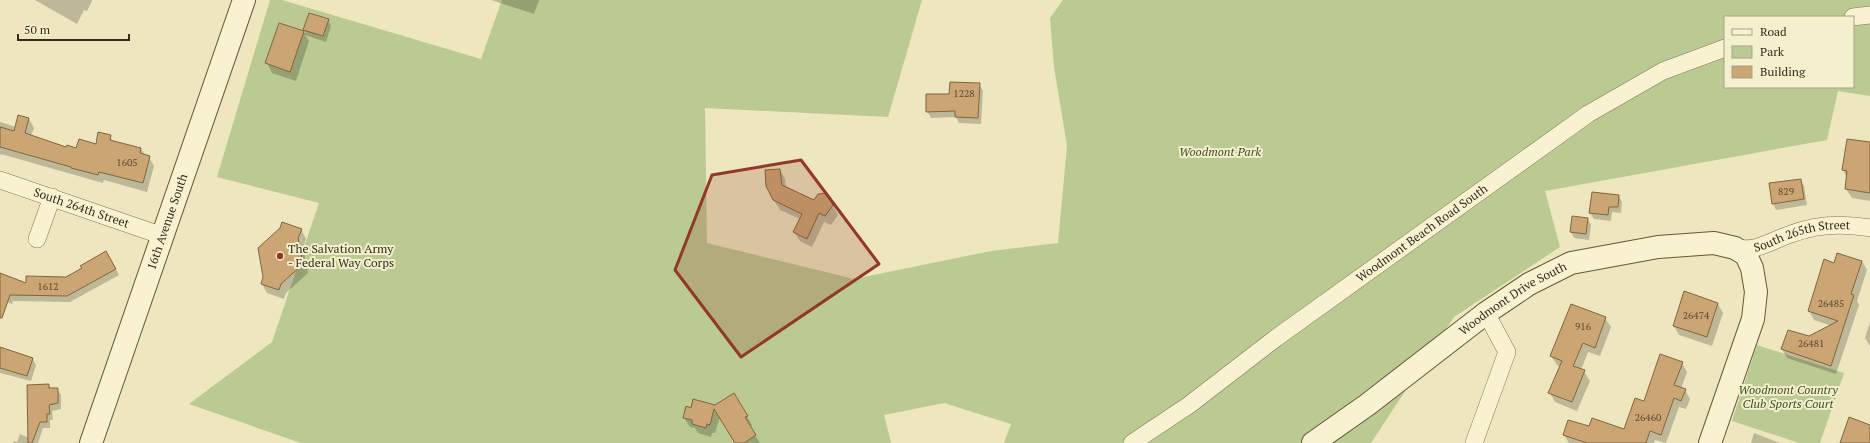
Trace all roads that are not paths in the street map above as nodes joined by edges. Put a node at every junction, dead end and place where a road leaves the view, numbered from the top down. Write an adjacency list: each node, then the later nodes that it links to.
1 (244, 0): 8 (main road, 16th Avenue South)
2 (1870, 15): 3 (street)
3 (1854, 18)
4 (1724, 48): 13 (street, Woodmont Beach Road South)
5 (0, 180): 6 (street, South 264th Street)
6 (52, 197): 8 (street, South 264th Street); 9 (street)
7 (1870, 228): 10 (street, South 265th Street)
8 (163, 236): 12 (main road, 16th Avenue South)
9 (37, 239)
10 (1740, 252): 11 (main road, Woodmont Drive South); 16 (main road)
11 (1486, 313): 14 (main road, Woodmont Drive South); 15 (street)
12 (91, 443)
13 (1132, 443)
14 (1313, 443)
15 (1474, 443)
16 (1710, 443)

